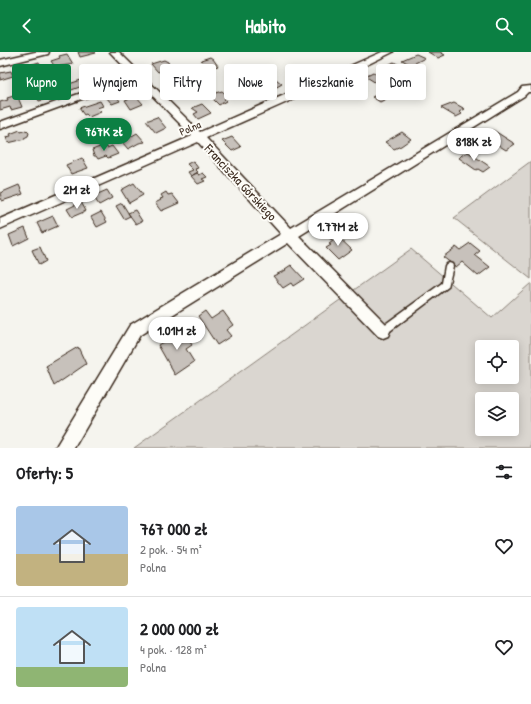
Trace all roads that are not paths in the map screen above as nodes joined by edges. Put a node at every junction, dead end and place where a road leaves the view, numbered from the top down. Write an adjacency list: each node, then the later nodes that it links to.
1 (45, 52): 4 (street)
2 (114, 52): 5 (street, Franciszka Górskiego)
3 (389, 52): 10 (street, Polna)
4 (0, 63)
5 (126, 64)
6 (531, 89): 12 (street)
7 (152, 91): 10 (street, Franciszka Górskiego)
8 (79, 97): 9 (street)
9 (0, 126)
10 (199, 137): 11 (street, Polna); 12 (street, Franciszka Górskiego)
11 (0, 224)
12 (289, 235): 14 (street, Franciszka Górskiego); 15 (street)
13 (449, 266): 14 (lane)
14 (383, 331)
15 (64, 448)

